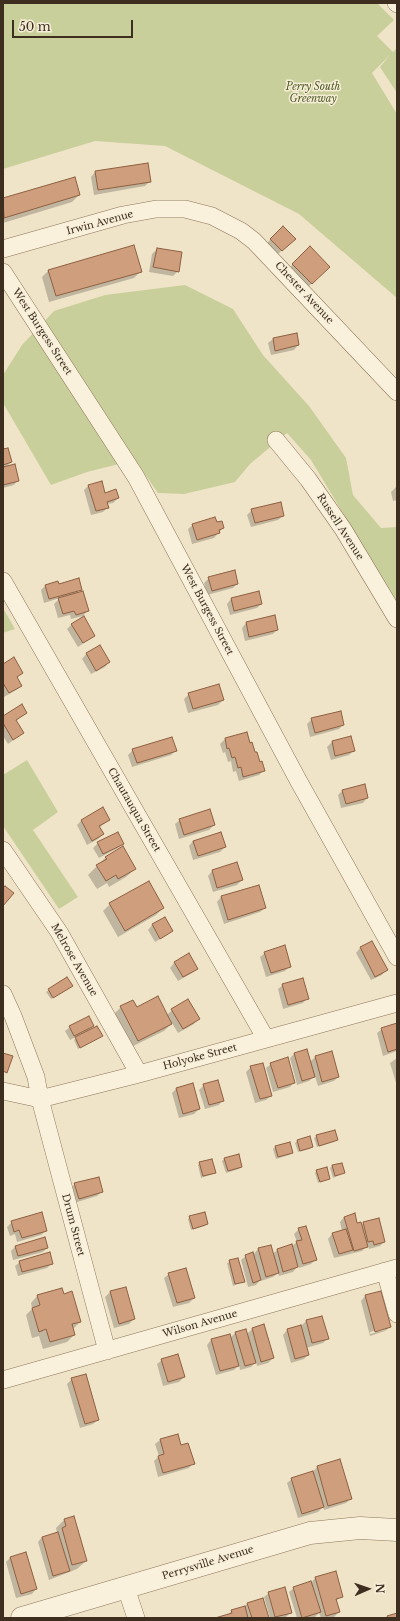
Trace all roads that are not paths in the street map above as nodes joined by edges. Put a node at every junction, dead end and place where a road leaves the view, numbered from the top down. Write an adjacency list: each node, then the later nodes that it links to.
1 (198, 212): 2 (street, Irwin Avenue); 4 (street, Chester Avenue)
2 (3, 249)
3 (3, 272): 9 (street, West Burgess Street)
4 (397, 392)
5 (276, 440): 7 (street, Russell Avenue)
6 (3, 581): 12 (street, Chautauqua Street)
7 (397, 619)
8 (3, 850): 13 (street, Melrose Avenue)
9 (397, 957)
10 (3, 994): 15 (street, Drum Street)
11 (397, 1003): 12 (street, Holyoke Street)
12 (266, 1039): 13 (street, Holyoke Street)
13 (139, 1074): 15 (street, Holyoke Street)
14 (3, 1091): 15 (street, Holyoke Street)
15 (40, 1099): 18 (street, Drum Street)
16 (391, 1269): 17 (street); 18 (street, Wilson Avenue)
17 (397, 1314)
18 (107, 1350): 19 (street, Wilson Avenue)
19 (3, 1380)
20 (397, 1530): 21 (street, Perrysville Avenue)
21 (126, 1588): 22 (street, Perrysville Avenue); 23 (street)
22 (22, 1618)
23 (136, 1618)

